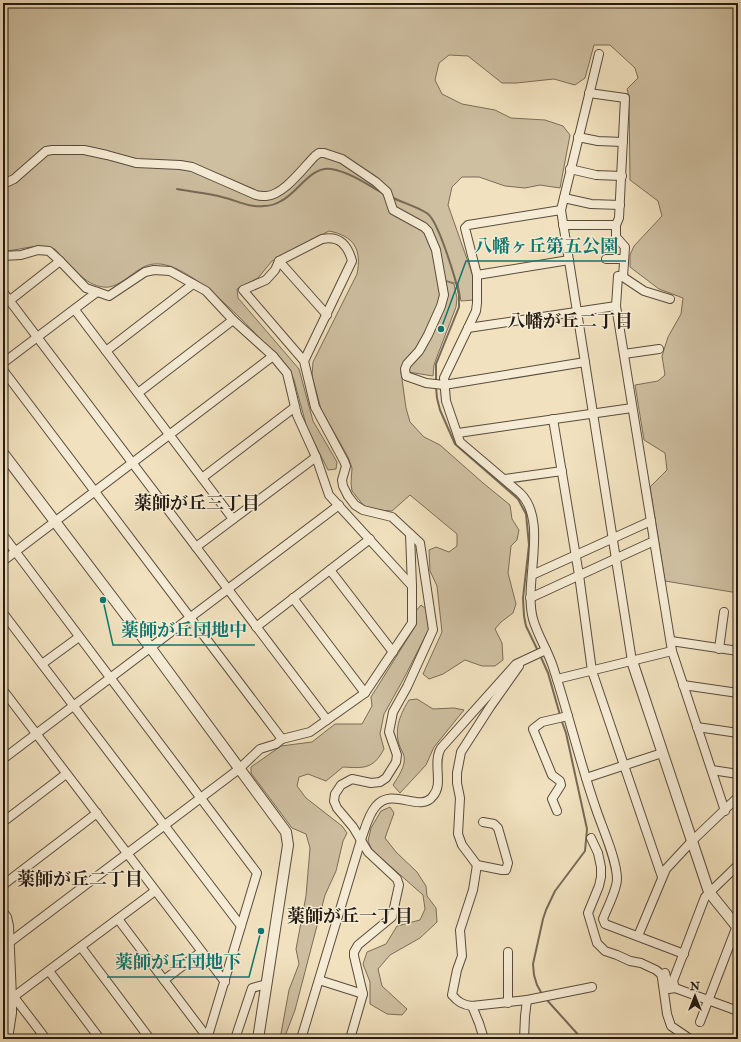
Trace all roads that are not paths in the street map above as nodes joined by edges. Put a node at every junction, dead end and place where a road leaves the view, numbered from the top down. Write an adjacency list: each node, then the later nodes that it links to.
1 (599, 54): 2 (street)
2 (589, 93): 3 (street); 4 (street)
3 (578, 136): 4 (street); 5 (street)
4 (623, 142): 6 (street)
5 (570, 169): 6 (street); 8 (street)
6 (622, 176): 9 (street)
7 (3, 184): 41 (street)
8 (564, 198): 9 (street); 10 (street)
9 (620, 205): 12 (street)
10 (561, 210): 11 (street); 19 (street)
11 (563, 225): 12 (street); 15 (street)
12 (616, 225): 16 (street)
13 (3, 256): 17 (street)
14 (606, 259): 16 (street)
15 (568, 260): 19 (street); 28 (street)
16 (624, 260): 20 (street)
17 (60, 261): 23 (street); 25 (street)
18 (279, 261): 29 (street); 29 (street); 37 (street)
19 (477, 275): 31 (street)
20 (623, 277): 24 (street); 26 (street)
21 (193, 284): 23 (street); 30 (street); 34 (street)
22 (3, 292): 25 (street)
23 (97, 292): 27 (street)
24 (670, 299)
25 (9, 301): 32 (street)
26 (616, 306): 28 (street); 35 (street)
27 (75, 310): 32 (street); 34 (street)
28 (577, 312): 31 (street); 38 (street)
29 (327, 315): 37 (street)
30 (233, 320): 36 (street); 42 (street)
31 (468, 328): 41 (street)
32 (37, 338): 39 (street); 51 (street)
33 (659, 348): 35 (street)
34 (106, 351): 42 (street)
35 (624, 354): 44 (street)
36 (273, 356): 43 (street); 48 (street)
37 (304, 361): 60 (street)
38 (585, 362): 41 (street); 45 (street)
39 (3, 363)
40 (3, 370): 55 (street)
41 (444, 385): 47 (street)
42 (138, 393): 48 (street)
43 (295, 407): 50 (street); 53 (street)
44 (632, 408): 45 (street); 58 (street)
45 (593, 413): 46 (street); 62 (street)
46 (553, 419): 47 (street); 52 (street)
47 (458, 433): 54 (street)
48 (170, 435): 51 (street); 53 (street)
49 (3, 453): 59 (street)
50 (316, 457): 56 (street); 57 (street)
51 (132, 464): 55 (street); 65 (street)
52 (562, 471): 54 (street); 67 (street)
53 (202, 478): 57 (street)
54 (505, 480): 71 (street)
55 (95, 492): 59 (street); 79 (street)
56 (339, 505): 63 (street); 74 (street)
57 (233, 519): 65 (street)
58 (651, 521): 62 (street); 64 (street)
59 (55, 522): 66 (street); 83 (street)
60 (410, 534): 73 (street); 123 (street)
61 (3, 535): 66 (street)
62 (613, 538): 67 (street); 68 (street)
63 (370, 540): 70 (street); 73 (street)
64 (654, 541): 68 (street); 82 (street)
65 (196, 547): 74 (street)
66 (16, 552): 69 (street); 81 (street)
67 (575, 556): 71 (street); 72 (street)
68 (616, 559): 72 (street); 90 (street)
69 (3, 561)
70 (330, 570): 75 (street); 87 (street)
71 (532, 575): 76 (street)
72 (579, 575): 76 (street); 92 (street)
73 (412, 586): 87 (street)
74 (228, 589): 79 (street); 80 (street)
75 (293, 598): 80 (street); 98 (street)
76 (530, 598): 88 (street)
77 (724, 612): 84 (street)
78 (3, 613): 91 (street)
79 (191, 617): 83 (street); 105 (street)
80 (256, 627): 101 (street)
81 (79, 637): 91 (street); 93 (street)
82 (671, 641): 84 (street); 85 (street)
83 (150, 647): 93 (street); 109 (street)
84 (718, 649): 86 (street)
85 (672, 651): 90 (street); 95 (street)
86 (738, 651)
87 (393, 652): 98 (street)
88 (541, 652): 89 (street); 94 (street)
89 (523, 661): 123 (street); 126 (street)
90 (632, 661): 92 (street); 106 (street)
91 (42, 664): 99 (street)
92 (592, 671): 94 (street); 108 (street)
93 (110, 678): 99 (street); 114 (street)
94 (557, 679): 100 (street)
95 (683, 685): 97 (street); 102 (street)
96 (4, 692): 104 (street)
97 (738, 692)
98 (365, 693): 101 (street)
99 (74, 706): 104 (street); 121 (street)
100 (567, 716): 113 (street); 116 (street)
101 (327, 720): 105 (street)
102 (697, 727): 103 (street); 110 (street)
103 (738, 733)
104 (36, 734): 107 (street); 111 (street)
105 (282, 739): 109 (street)
106 (662, 753): 108 (street); 124 (street)
107 (3, 759)
108 (624, 766): 113 (street); 128 (street)
109 (240, 769): 114 (street); 147 (street)
110 (712, 770): 112 (street); 117 (street)
111 (66, 774): 118 (street); 119 (street)
112 (738, 774)
113 (586, 778): 136 (street)
114 (201, 798): 121 (street); 134 (street)
115 (738, 798): 117 (street)
116 (557, 811)
117 (725, 811): 124 (street)
118 (97, 814): 125 (street); 129 (street)
119 (3, 822)
120 (482, 822): 126 (street)
121 (164, 825): 125 (street); 134 (street)
122 (591, 838): 142 (street)
123 (361, 840): 145 (street); 150 (street)
124 (692, 841): 128 (street); 131 (street)
125 (127, 854): 130 (street); 137 (street)
126 (477, 865): 155 (street)
127 (738, 865): 131 (street)
128 (662, 877): 136 (street)
129 (3, 885)
130 (155, 891): 133 (street); 139 (street)
131 (709, 892): 135 (street); 141 (street)
132 (3, 912): 137 (street)
133 (118, 919): 138 (street); 144 (street)
134 (241, 926): 146 (street)
135 (738, 926): 153 (street)
136 (638, 936): 141 (street)
137 (10, 942): 151 (street)
138 (81, 947): 143 (street); 162 (street)
139 (201, 952): 144 (street); 146 (street)
140 (508, 952): 154 (street)
141 (684, 954): 149 (street)
142 (656, 970): 149 (street); 169 (street)
143 (49, 971): 151 (street); 161 (street)
144 (164, 980): 158 (street)
145 (318, 980): 150 (street); 165 (street)
146 (225, 982): 158 (street)
147 (267, 984): 163 (street); 164 (street)
148 (592, 987): 152 (street)
149 (675, 988): 153 (street)
150 (363, 994): 166 (street)
151 (13, 997): 159 (street); 160 (street)
152 (527, 1000): 154 (street); 168 (street)
153 (709, 1000): 156 (street); 157 (street)
154 (508, 1003): 155 (street)
155 (472, 1006): 167 (street)
156 (738, 1011)
157 (700, 1022)
158 (207, 1038)
159 (8, 1039)
160 (46, 1039)
161 (100, 1039)
162 (150, 1039)
163 (235, 1039)
164 (258, 1039)
165 (301, 1039)
166 (350, 1039)
167 (484, 1039)
168 (524, 1039)
169 (690, 1039)

